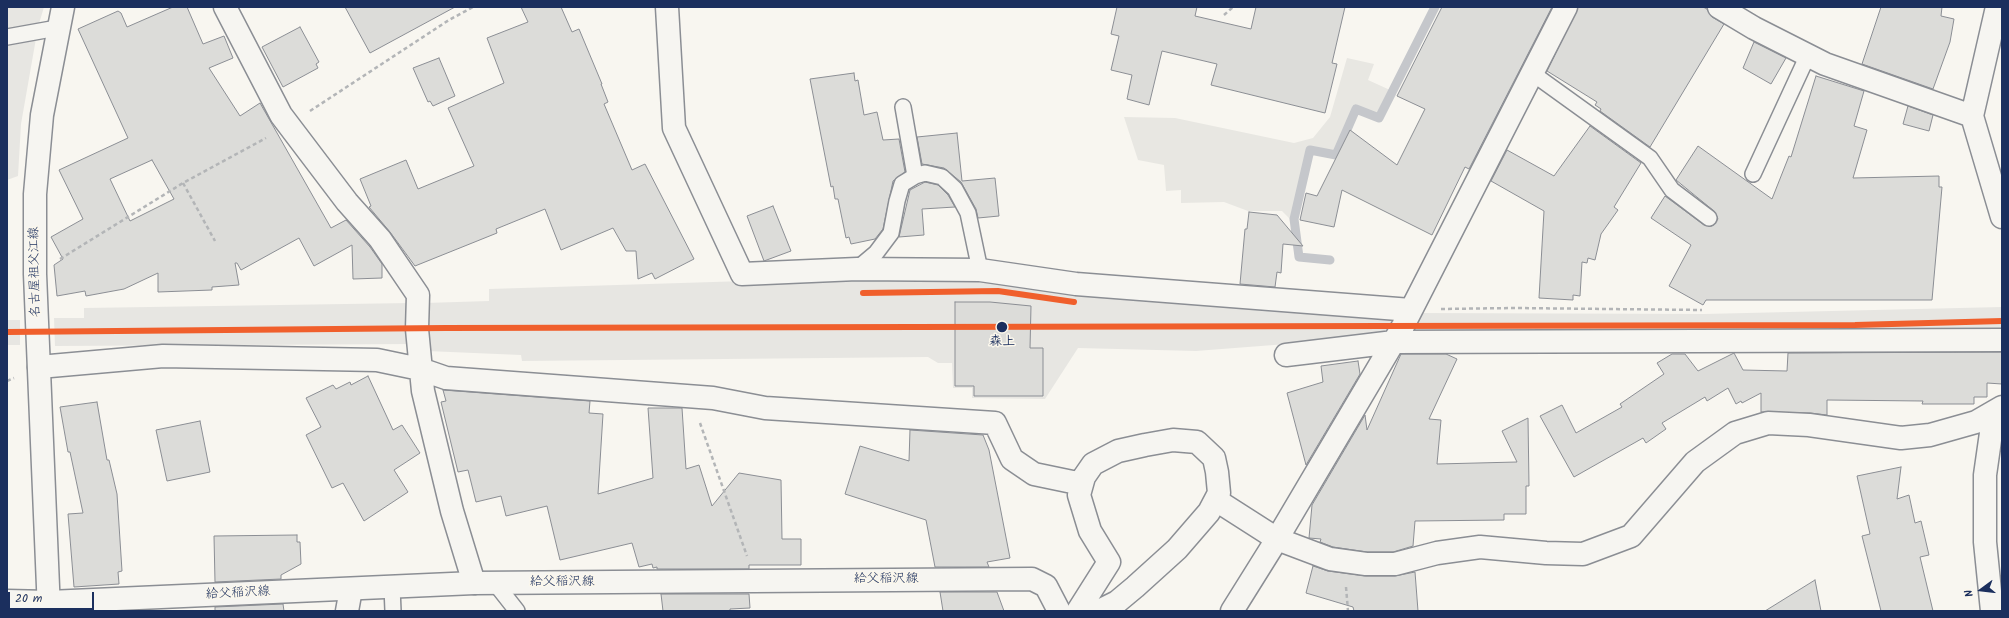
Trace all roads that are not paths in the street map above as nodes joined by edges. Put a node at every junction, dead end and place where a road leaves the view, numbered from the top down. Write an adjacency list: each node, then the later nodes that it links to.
1 (63, 7): 7 (street, 名古屋祖父江線)
2 (225, 7): 24 (street)
3 (667, 7): 17 (street)
4 (1566, 7): 10 (street)
5 (1719, 7): 9 (street)
6 (1997, 7): 12 (street)
7 (58, 28): 8 (lane); 23 (street, 名古屋祖父江線)
8 (7, 37)
9 (1808, 55): 12 (street); 13 (lane)
10 (1532, 73): 16 (lane); 19 (street)
11 (903, 107): 14 (lane)
12 (1972, 116): 15 (street)
13 (1753, 174)
14 (915, 176): 17 (lane); 18 (lane)
15 (2002, 217)
16 (1709, 218)
17 (857, 269): 18 (street)
18 (980, 270): 19 (street)
19 (1411, 310): 21 (street)
20 (2002, 340): 21 (street)
21 (1394, 342): 22 (street); 28 (street)
22 (1286, 355)
23 (39, 367): 24 (street); 33 (street, 名古屋祖父江線)
24 (420, 369): 26 (street); 29 (street)
25 (1998, 410): 28 (street); 41 (street)
26 (1082, 484): 27 (street); 38 (street)
27 (1216, 500): 28 (street); 39 (street)
28 (1277, 539): 40 (street)
29 (485, 583): 30 (street, 給父稲沢線); 36 (lane); 37 (street, 給父稲沢線)
30 (392, 587): 31 (street, 給父稲沢線); 35 (lane)
31 (350, 589): 33 (street, 給父稲沢線); 34 (street)
32 (7, 601): 33 (street, 給父稲沢線)
33 (49, 607)
34 (347, 611)
35 (393, 611)
36 (517, 611)
37 (1059, 611)
38 (1078, 611)
39 (1099, 611)
40 (1232, 611)
41 (1992, 611)

